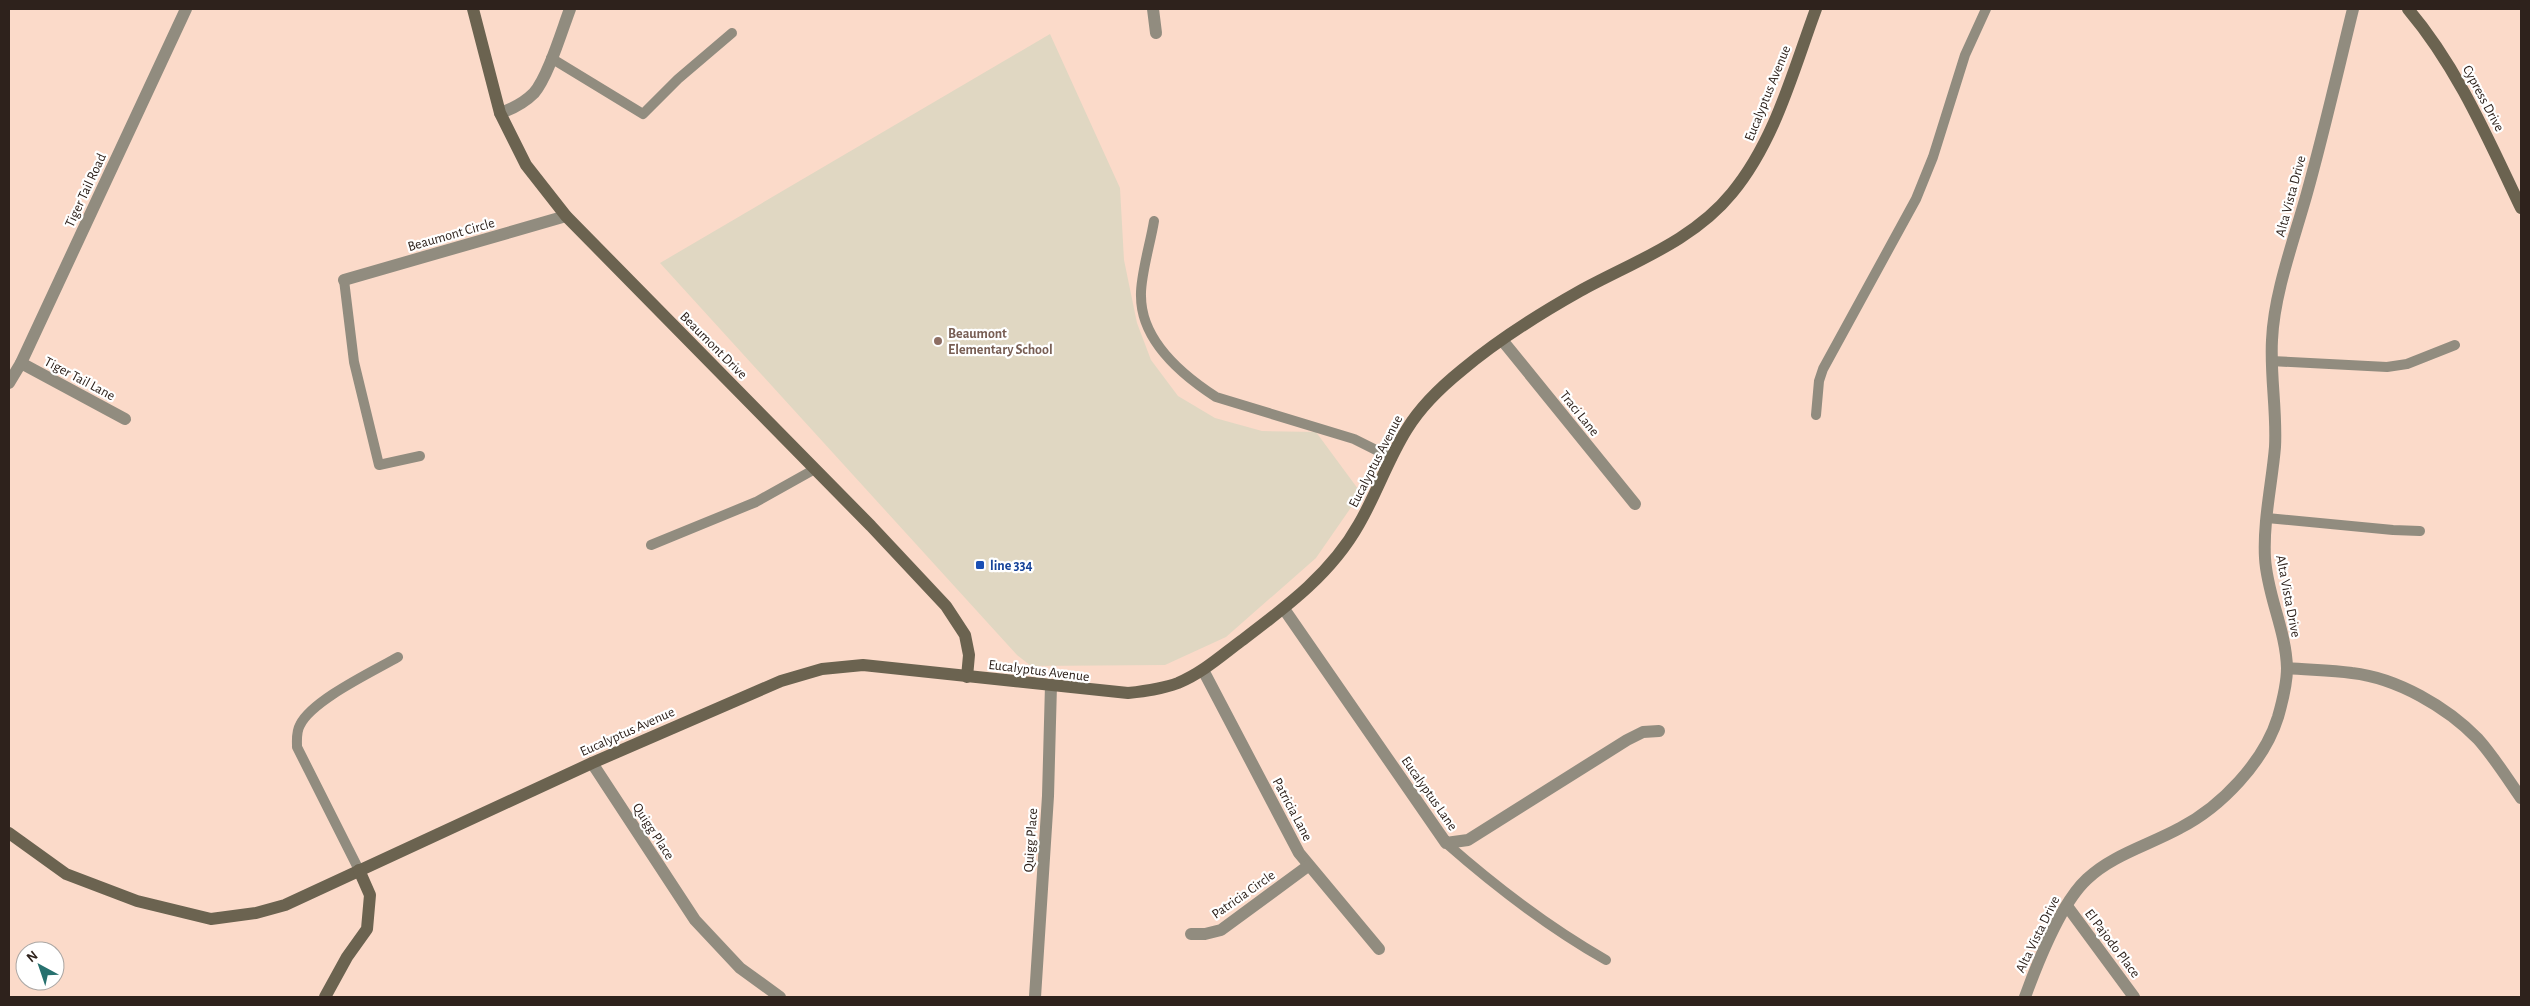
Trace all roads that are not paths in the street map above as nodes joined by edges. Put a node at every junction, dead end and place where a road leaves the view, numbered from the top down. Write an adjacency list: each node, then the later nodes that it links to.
1 (186, 9): 20 (street, Tiger Tail Road)
2 (473, 9): 12 (main road, Beaumont Drive)
3 (570, 9): 11 (street)
4 (1153, 9): 10 (street)
5 (1816, 9): 17 (main road, Eucalyptus Avenue)
6 (1986, 9): 22 (lane)
7 (2353, 9): 19 (street, Alta Vista Drive)
8 (2408, 9): 13 (main road, Cypress Drive)
9 (732, 33): 11 (lane)
10 (1156, 33)
11 (551, 58): 12 (street)
12 (500, 113): 14 (main road, Beaumont Drive)
13 (2521, 208)
14 (566, 216): 16 (street, Beaumont Circle); 26 (main road, Beaumont Drive)
15 (1154, 221): 25 (lane)
16 (344, 280): 24 (lane)
17 (1502, 340): 25 (main road, Eucalyptus Avenue); 27 (street, Traci Lane)
18 (2456, 345): 19 (lane)
19 (2271, 361): 28 (street, Alta Vista Drive)
20 (21, 363): 21 (street, Tiger Tail Road); 23 (street, Tiger Tail Lane)
21 (9, 383)
22 (1816, 414)
23 (125, 419)
24 (420, 456)
25 (1392, 458): 31 (main road, Eucalyptus Avenue)
26 (815, 469): 30 (lane); 35 (main road, Beaumont Drive)
27 (1635, 504)
28 (2268, 518): 29 (lane); 33 (street, Alta Vista Drive)
29 (2420, 531)
30 (651, 545)
31 (1284, 609): 34 (main road, Eucalyptus Avenue); 41 (street, Eucalyptus Lane)
32 (398, 657): 43 (lane)
33 (2287, 668): 39 (street); 44 (street, Alta Vista Drive)
34 (1203, 670): 36 (main road, Eucalyptus Avenue); 42 (street, Patricia Lane)
35 (967, 677): 36 (main road, Eucalyptus Avenue); 38 (main road, Eucalyptus Avenue)
36 (1051, 685): 50 (street, Quigg Place)
37 (1659, 731): 41 (street, Eucalyptus Lane)
38 (592, 763): 43 (main road, Eucalyptus Avenue); 49 (street, Quigg Place)
39 (2521, 798)
40 (9, 833): 43 (main road, Eucalyptus Avenue)
41 (1446, 843): 47 (lane)
42 (1308, 866): 45 (street, Patricia Circle); 46 (street, Patricia Lane)
43 (359, 870): 48 (main road)
44 (2067, 906): 51 (street, Alta Vista Drive); 52 (street, El Pajodo Place)
45 (1191, 934)
46 (1379, 949)
47 (1606, 960)
48 (325, 997)
49 (780, 997)
50 (1035, 997)
51 (2025, 997)
52 (2134, 997)

